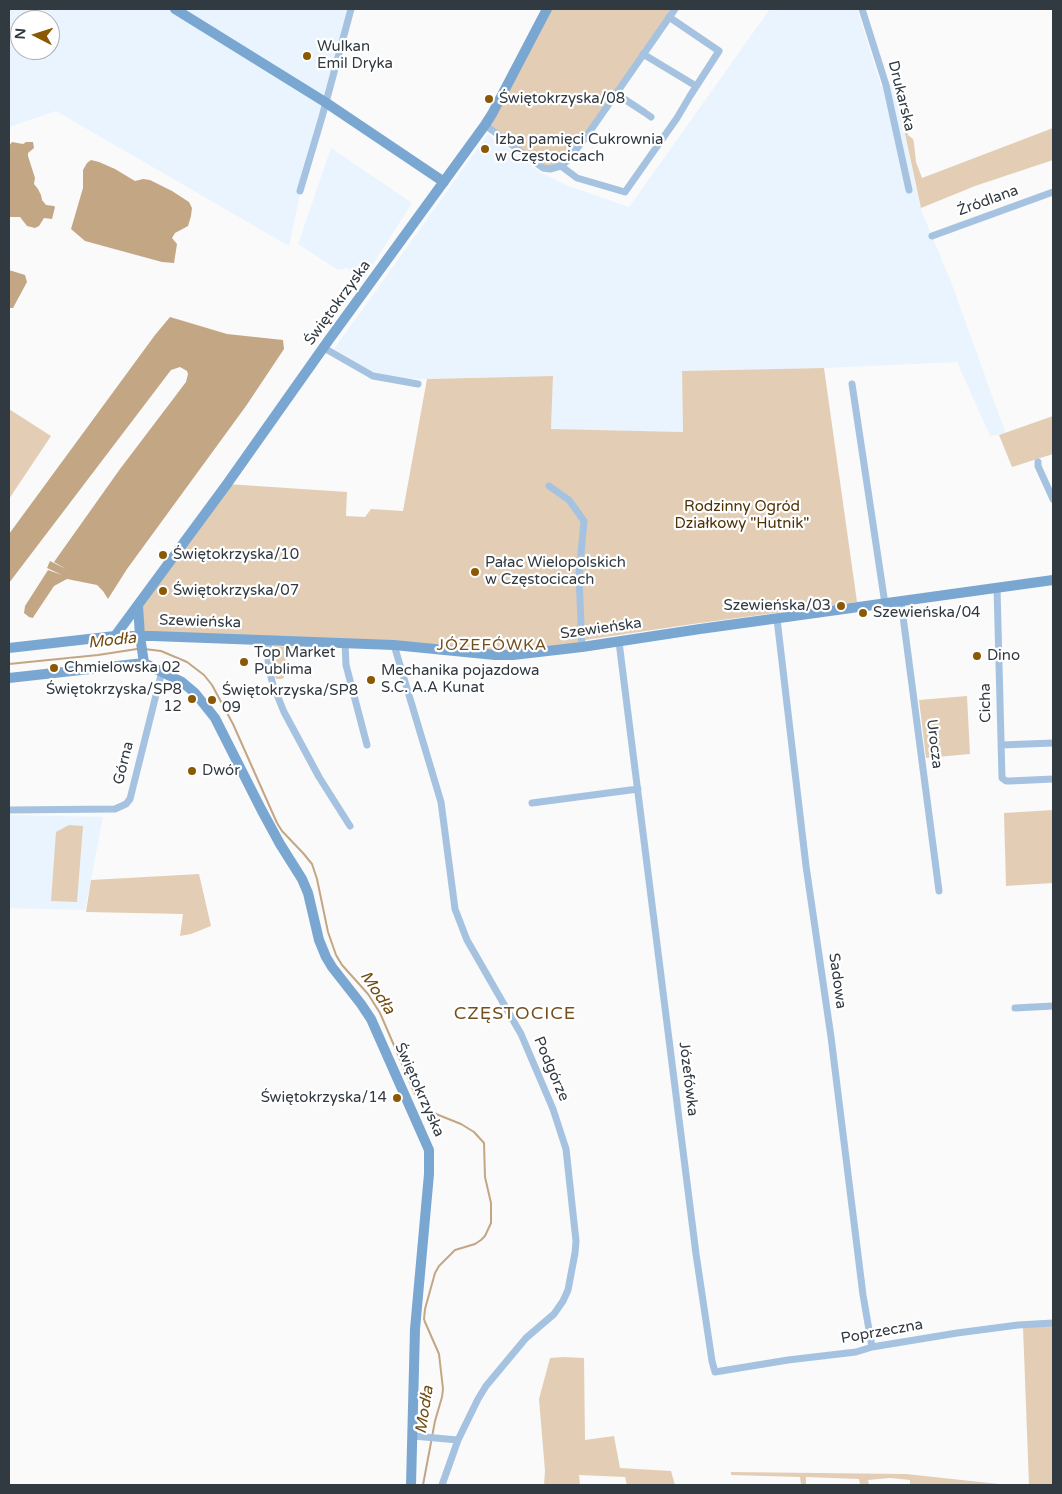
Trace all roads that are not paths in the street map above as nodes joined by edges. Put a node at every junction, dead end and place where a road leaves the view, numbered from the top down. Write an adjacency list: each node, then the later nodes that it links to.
1 (175, 9): 10 (street)
2 (351, 9): 10 (street)
3 (546, 9): 12 (street, Świętokrzyska)
4 (675, 9): 6 (street)
5 (862, 9): 15 (street, Drukarska)
6 (669, 17): 7 (street); 8 (street)
7 (643, 54): 8 (street); 9 (street)
8 (696, 86): 13 (street)
9 (615, 94): 11 (street); 13 (street)
10 (325, 102): 14 (street); 16 (street)
11 (651, 117)
12 (485, 125): 13 (street); 14 (street, Świętokrzyska)
13 (561, 166)
14 (446, 179): 19 (street, Świętokrzyska)
15 (908, 190)
16 (300, 191)
17 (1053, 192): 18 (street, Źródlana)
18 (932, 236)
19 (324, 348): 20 (street); 29 (street, Świętokrzyska)
20 (418, 384)
21 (852, 384): 28 (street)
22 (1038, 462): 24 (street)
23 (549, 486): 36 (street)
24 (1053, 499)
25 (1053, 580): 26 (street, Szewieńska)
26 (997, 588): 27 (street, Szewieńska); 42 (street, Cicha)
27 (901, 601): 28 (street, Szewieńska); 49 (street, Urocza)
28 (885, 604): 30 (street, Szewieńska)
29 (138, 606): 31 (street, Świętokrzyska); 38 (street)
30 (777, 619): 33 (street, Szewieńska); 53 (street, Sadowa)
31 (114, 636): 37 (street); 38 (street)
32 (269, 640): 34 (street, Szewieńska); 38 (street, Szewieńska); 48 (street)
33 (619, 642): 36 (street, Szewieńska); 45 (street, Józefówka)
34 (345, 643): 35 (street, Szewieńska); 43 (street)
35 (394, 645): 36 (street, Szewieńska); 56 (street, Podgórze)
36 (582, 647)
37 (9, 648)
38 (142, 649): 39 (street, Świętokrzyska); 40 (street)
39 (162, 671): 47 (street, Górna); 55 (street, Świętokrzyska)
40 (9, 678)
41 (1053, 742): 42 (street)
42 (1001, 744): 44 (street, Cicha)
43 (366, 745)
44 (1053, 779)
45 (638, 789): 46 (street); 54 (street, Józefówka)
46 (532, 802)
47 (9, 810)
48 (350, 826)
49 (939, 891)
50 (1053, 1006): 51 (street)
51 (1015, 1008)
52 (1053, 1322): 53 (street, Poprzeczna)
53 (872, 1347): 54 (street, Poprzeczna)
54 (715, 1372)
55 (416, 1436): 56 (street); 57 (street, Świętokrzyska)
56 (458, 1440): 58 (street, Podgórze)
57 (411, 1485)
58 (442, 1485)

